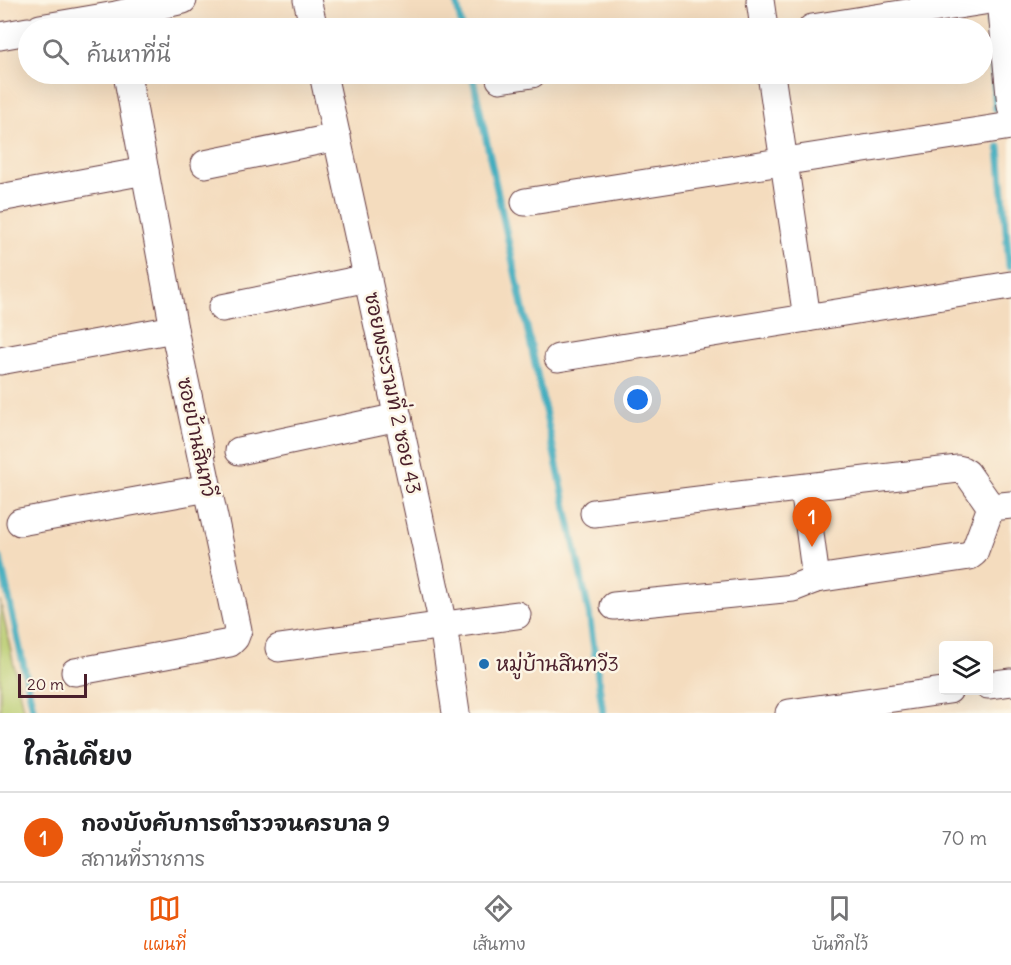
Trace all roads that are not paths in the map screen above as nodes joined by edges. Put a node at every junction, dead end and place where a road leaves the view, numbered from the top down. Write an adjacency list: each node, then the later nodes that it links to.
1 (183, 0): 6 (street)
2 (307, 0): 7 (street)
3 (760, 0): 8 (street)
4 (990, 0): 9 (street)
5 (1001, 0): 15 (street)
6 (129, 18)
7 (312, 18)
8 (763, 18)
9 (876, 18)
10 (18, 33): 11 (street)
11 (0, 36)
12 (129, 84): 20 (street, ซอยบ้านสินทวี)
13 (325, 84): 17 (street, ซอยพระรามที่ 2 ซอย 43)
14 (772, 84): 18 (street)
15 (1011, 106)
16 (1011, 126): 18 (street)
17 (337, 137): 19 (street); 23 (street, ซอยพระรามที่ 2 ซอย 43)
18 (784, 162): 22 (street); 26 (street)
19 (205, 164)
20 (145, 171): 21 (street); 27 (street, ซอยบ้านสินทวี)
21 (0, 198)
22 (525, 202)
23 (368, 278): 25 (street); 30 (street, ซอยพระรามที่ 2 ซอย 43)
24 (1011, 285): 26 (street)
25 (222, 308)
26 (807, 318): 28 (street)
27 (174, 328): 29 (street); 32 (street, ซอยบ้านสินทวี)
28 (558, 358)
29 (0, 361)
30 (398, 417): 31 (street); 40 (street, ซอยพระรามที่ 2 ซอย 43)
31 (239, 451)
32 (208, 488): 36 (street); 42 (street, ซอยบ้านสินทวี)
33 (804, 488): 34 (street); 35 (street); 37 (street)
34 (1001, 506): 37 (street)
35 (594, 513)
36 (20, 522)
37 (816, 579): 38 (street)
38 (614, 606)
39 (517, 615): 40 (street)
40 (443, 625): 41 (street); 47 (street, ซอยพระรามที่ 2 ซอย 43)
41 (279, 648)
42 (75, 672)
43 (1011, 682): 44 (street)
44 (993, 684)
45 (939, 692): 46 (street)
46 (881, 706): 48 (street)
47 (456, 713)
48 (789, 713)

